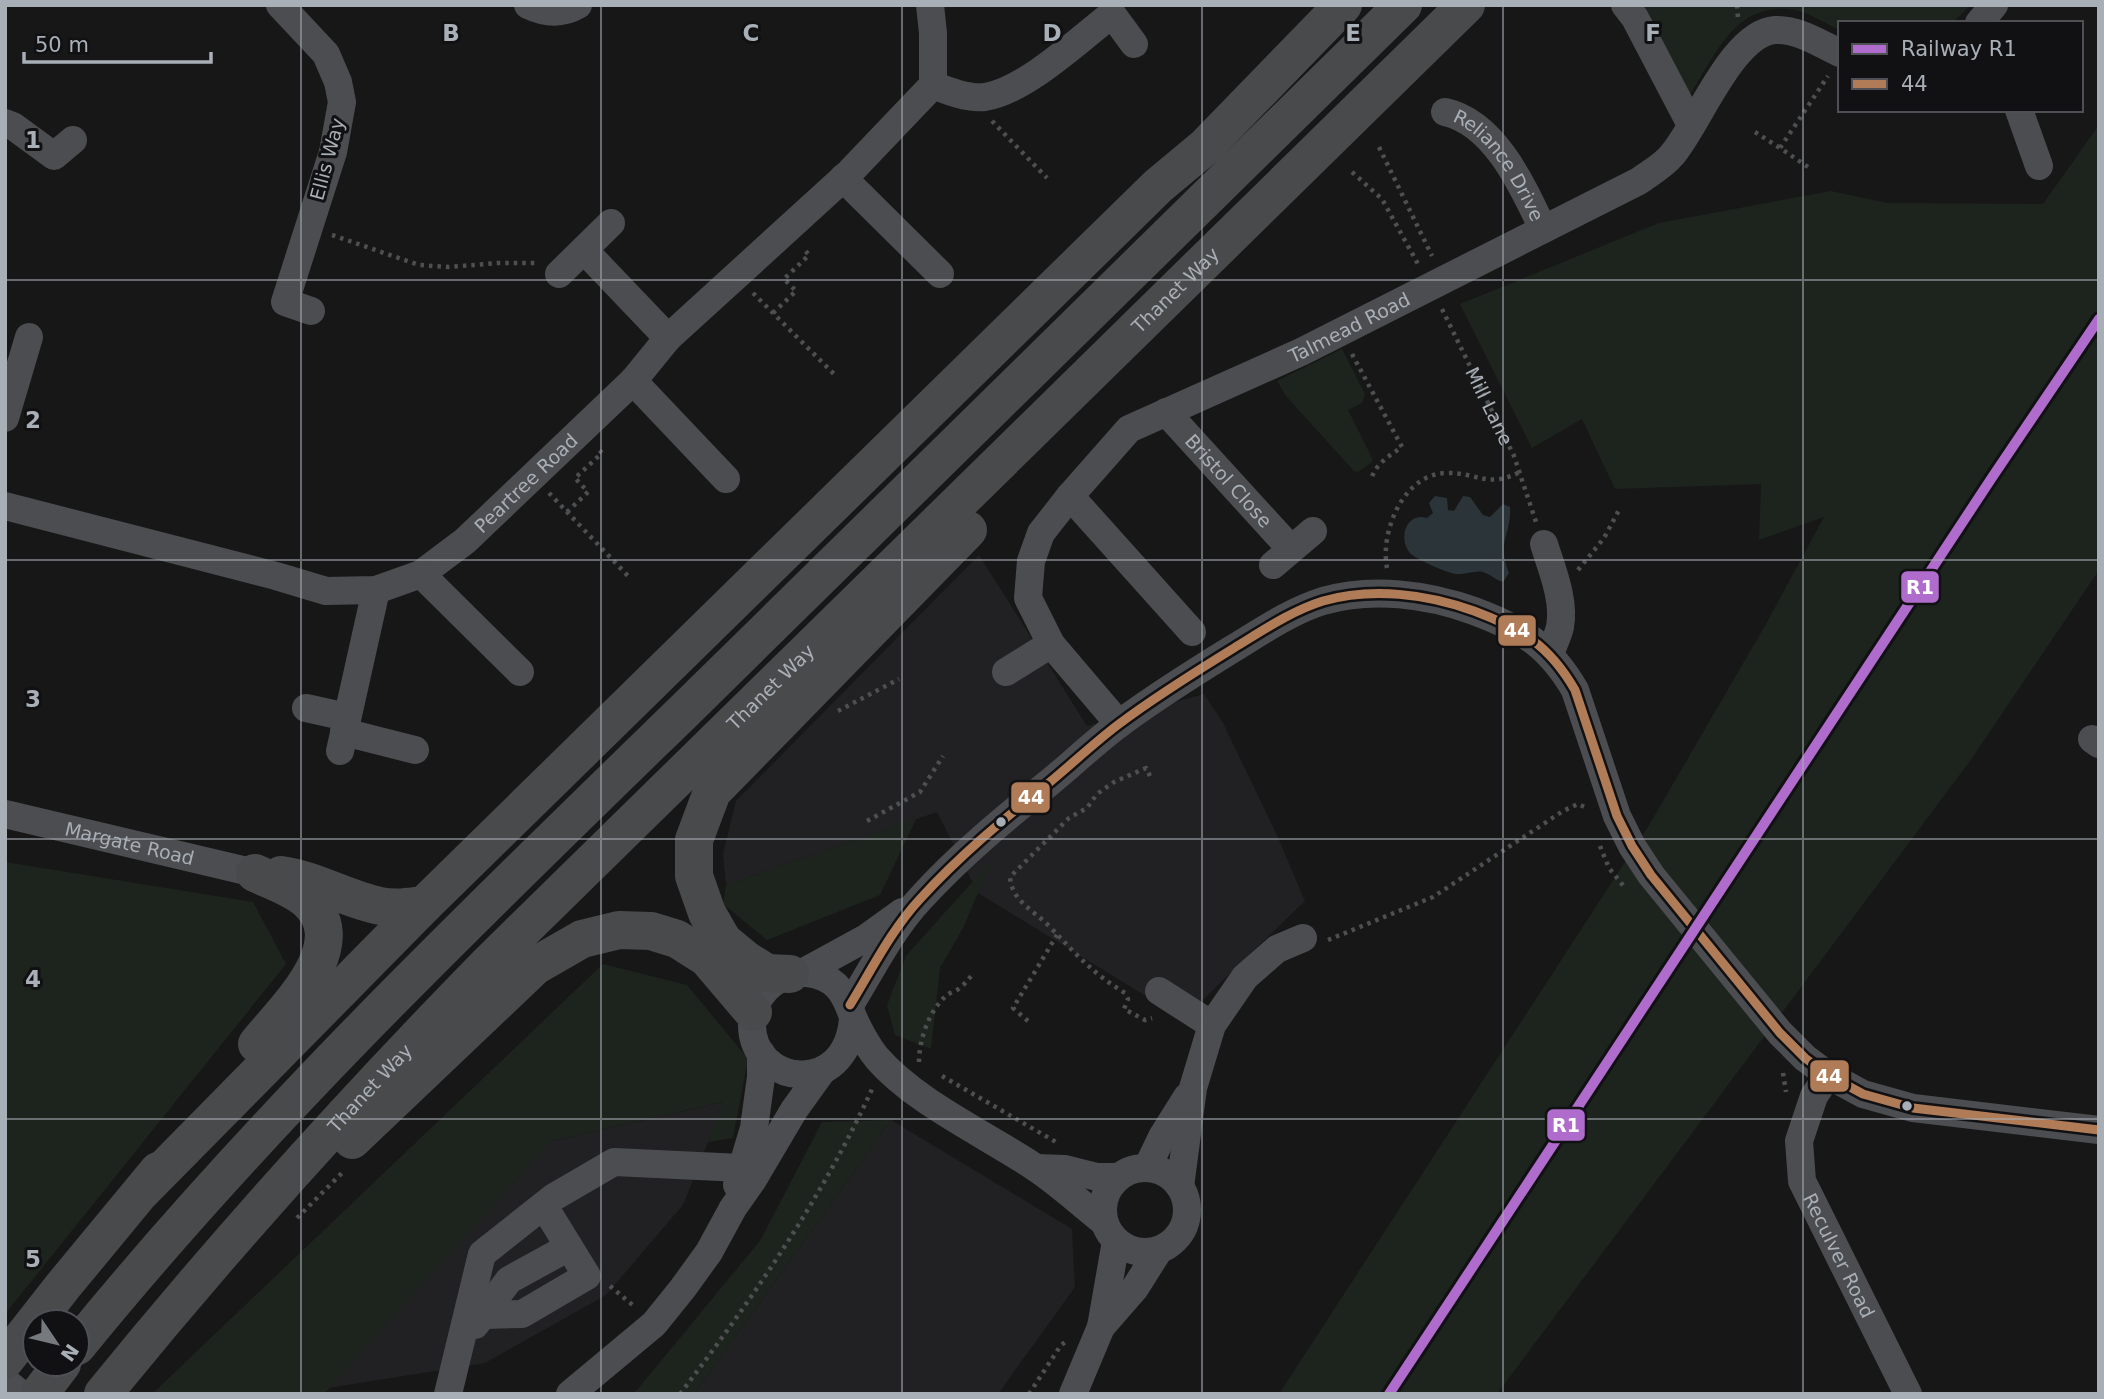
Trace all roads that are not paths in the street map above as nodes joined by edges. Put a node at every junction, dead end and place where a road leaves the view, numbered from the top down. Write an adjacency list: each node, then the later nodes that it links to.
1 (280, 5): 30 (street, Ellis Way)
2 (528, 5): 3 (street)
3 (578, 5)
4 (930, 5): 15 (street)
5 (1306, 5): 23 (highway)
6 (1343, 5): 23 (highway)
7 (1403, 5): 81 (highway)
8 (1465, 5): 29 (highway, Thanet Way)
9 (1625, 5): 19 (street)
10 (1994, 5): 12 (street)
11 (1110, 10): 13 (street); 15 (street)
12 (1981, 21)
13 (1134, 44)
14 (1836, 61): 19 (street, Talmead Road)
15 (933, 85): 22 (street, Peartree Road)
16 (1445, 112): 25 (street, Reliance Drive)
17 (2020, 112): 21 (street)
18 (5, 123): 20 (street)
19 (1691, 125): 25 (street, Talmead Road)
20 (73, 140)
21 (2039, 166)
22 (844, 178): 28 (street); 32 (street, Peartree Road)
23 (1158, 186): 56 (highway)
24 (611, 223): 26 (street)
25 (1543, 229): 35 (street, Talmead Road)
26 (584, 250): 27 (street); 32 (street)
27 (559, 274)
28 (940, 274)
29 (1181, 286): 58 (highway); 79 (highway, Thanet Way)
30 (312, 311)
31 (29, 337): 33 (street)
32 (668, 338): 34 (street, Peartree Road)
33 (12, 372): 36 (street)
34 (633, 381): 37 (street); 42 (street, Peartree Road)
35 (1166, 412): 38 (street, Talmead Road); 40 (street, Bristol Close)
36 (5, 418)
37 (726, 479)
38 (1069, 496): 44 (street); 45 (street, Talmead Road)
39 (5, 506): 43 (street, Peartree Road)
40 (1313, 531)
41 (1541, 538): 46 (street)
42 (421, 574): 43 (street, Peartree Road); 47 (street)
43 (376, 590): 51 (street)
44 (1192, 632)
45 (1051, 644): 48 (street); 50 (street, Talmead Road)
46 (1550, 654): 50 (street); 65 (street)
47 (520, 672)
48 (1006, 672)
49 (306, 708): 51 (street)
50 (1119, 724): 55 (street)
51 (343, 733): 52 (street)
52 (415, 750)
53 (5, 814): 54 (street, Margate Road)
54 (255, 873): 56 (highway); 74 (highway)
55 (918, 901): 58 (street); 61 (street)
56 (424, 905): 74 (highway)
57 (1303, 937): 62 (street)
58 (796, 973): 60 (street); 61 (street)
59 (1161, 1003): 62 (street)
60 (753, 1012): 63 (street); 79 (highway)
61 (852, 1012): 64 (street); 66 (street)
62 (1212, 1026): 67 (street)
63 (761, 1053): 64 (street); 69 (street)
64 (826, 1069): 66 (street); 76 (street)
65 (1828, 1075): 68 (street); 92 (street, Reculver Road)
66 (903, 1080): 70 (street)
67 (1193, 1088): 71 (street); 73 (street)
68 (2099, 1130)
69 (741, 1168): 75 (street); 76 (street)
70 (1036, 1168): 72 (street); 77 (street)
71 (1147, 1168): 72 (street); 73 (street)
72 (1119, 1177): 77 (street)
73 (1180, 1187): 78 (street)
74 (142, 1191): 83 (highway)
75 (544, 1206): 82 (street); 82 (street)
76 (733, 1209): 90 (street)
77 (1110, 1231): 78 (street); 80 (street)
78 (1158, 1250): 80 (street)
79 (202, 1275): 88 (highway, Thanet Way)
80 (1101, 1327): 91 (street)
81 (91, 1330)
82 (463, 1337): 89 (street)
83 (5, 1360)
84 (51, 1378): 87 (highway)
85 (5, 1381): 86 (street)
86 (21, 1394)
87 (39, 1394)
88 (103, 1394)
89 (448, 1394)
90 (570, 1394)
91 (1073, 1394)
92 (1908, 1394)

